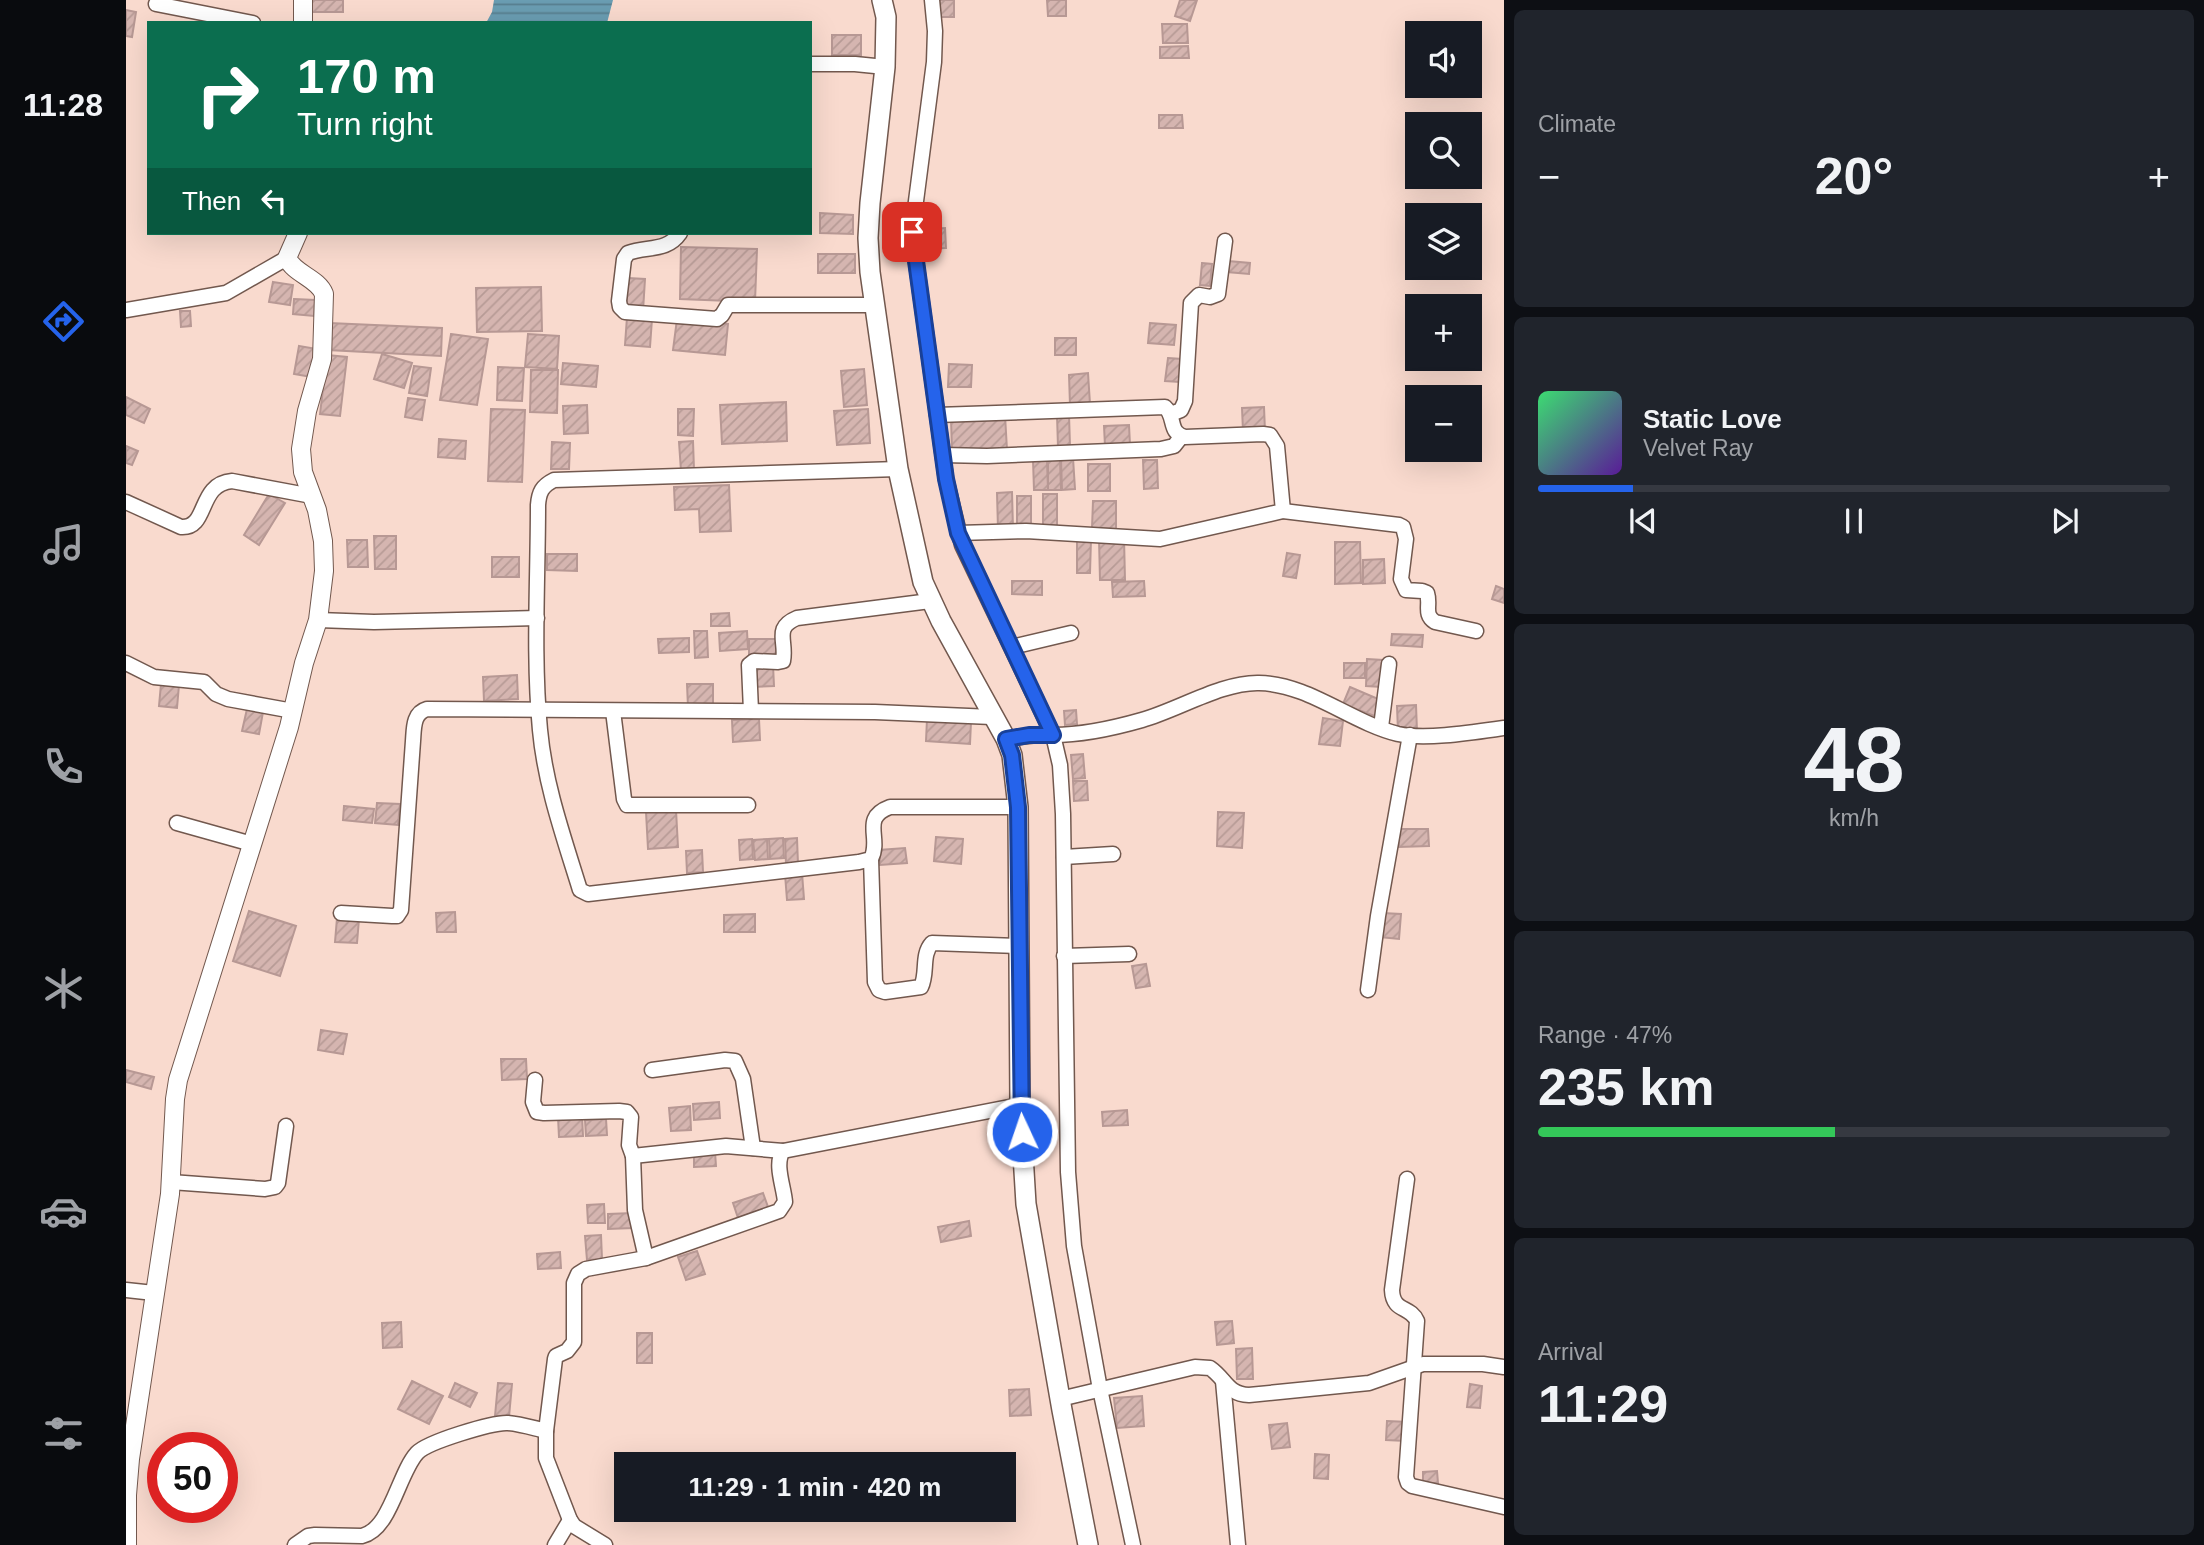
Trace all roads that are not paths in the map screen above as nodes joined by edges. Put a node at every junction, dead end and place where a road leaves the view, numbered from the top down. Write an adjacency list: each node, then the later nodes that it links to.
1 (303, 0): 6 (street)
2 (882, 0): 8 (main road)
3 (932, 0): 16 (street)
4 (156, 4): 5 (street)
5 (243, 21)
6 (303, 21)
7 (812, 64): 8 (street)
8 (885, 67): 13 (main road)
9 (298, 235): 12 (street)
10 (679, 235): 13 (street)
11 (1225, 241): 15 (street)
12 (287, 258): 14 (street); 20 (street)
13 (874, 305): 19 (main road)
14 (126, 310)
15 (1171, 414): 16 (street); 17 (street)
16 (937, 415): 18 (street)
17 (1181, 437): 18 (street); 22 (street)
18 (943, 455): 23 (street)
19 (898, 469): 24 (main road); 25 (street)
20 (312, 496): 21 (street); 26 (street)
21 (126, 502)
22 (1283, 511): 23 (street); 27 (street)
23 (958, 533): 29 (street)
24 (930, 601): 35 (street); 36 (main road)
25 (537, 618): 26 (street); 32 (street)
26 (318, 620): 33 (street)
27 (1476, 631)
28 (1071, 633): 29 (street)
29 (1012, 647): 39 (street)
30 (126, 663): 33 (street)
31 (1389, 664): 37 (street)
32 (539, 709): 34 (street); 48 (street); 49 (street)
33 (293, 711): 45 (street)
34 (613, 711): 35 (street); 42 (street)
35 (751, 711): 36 (street)
36 (992, 717): 41 (main road)
37 (1381, 727): 39 (street); 40 (street)
38 (1504, 728): 40 (street)
39 (1049, 735): 41 (street); 47 (street)
40 (1410, 735): 53 (street)
41 (1006, 739): 43 (main road)
42 (748, 805)
43 (1018, 807): 48 (street); 50 (main road)
44 (177, 822): 45 (street)
45 (252, 844): 62 (street)
46 (1113, 854): 47 (street)
47 (1064, 856): 52 (street)
48 (871, 859): 50 (street)
49 (341, 913)
50 (1019, 946): 56 (main road)
51 (1129, 954): 52 (street)
52 (1064, 956): 69 (street)
53 (1368, 990)
54 (652, 1070): 58 (street)
55 (535, 1080): 60 (street)
56 (1020, 1105): 59 (street); 70 (main road)
57 (286, 1126): 62 (street)
58 (753, 1147): 59 (street); 60 (street)
59 (783, 1152): 63 (street)
60 (633, 1156): 63 (street)
61 (1407, 1179): 66 (street)
62 (171, 1182): 65 (street)
63 (646, 1258): 71 (street)
64 (126, 1290): 65 (street)
65 (154, 1293): 74 (street)
66 (1413, 1367): 67 (street); 68 (street); 72 (street)
67 (1504, 1367)
68 (1223, 1380): 69 (street); 80 (street)
69 (1091, 1391): 70 (street); 79 (street)
70 (1060, 1399): 78 (main road)
71 (546, 1431): 73 (street); 75 (street)
72 (1504, 1507)
73 (570, 1520): 76 (street); 77 (street)
74 (127, 1545)
75 (295, 1545)
76 (555, 1545)
77 (605, 1545)
78 (1088, 1545)
79 (1133, 1545)
80 (1238, 1545)

